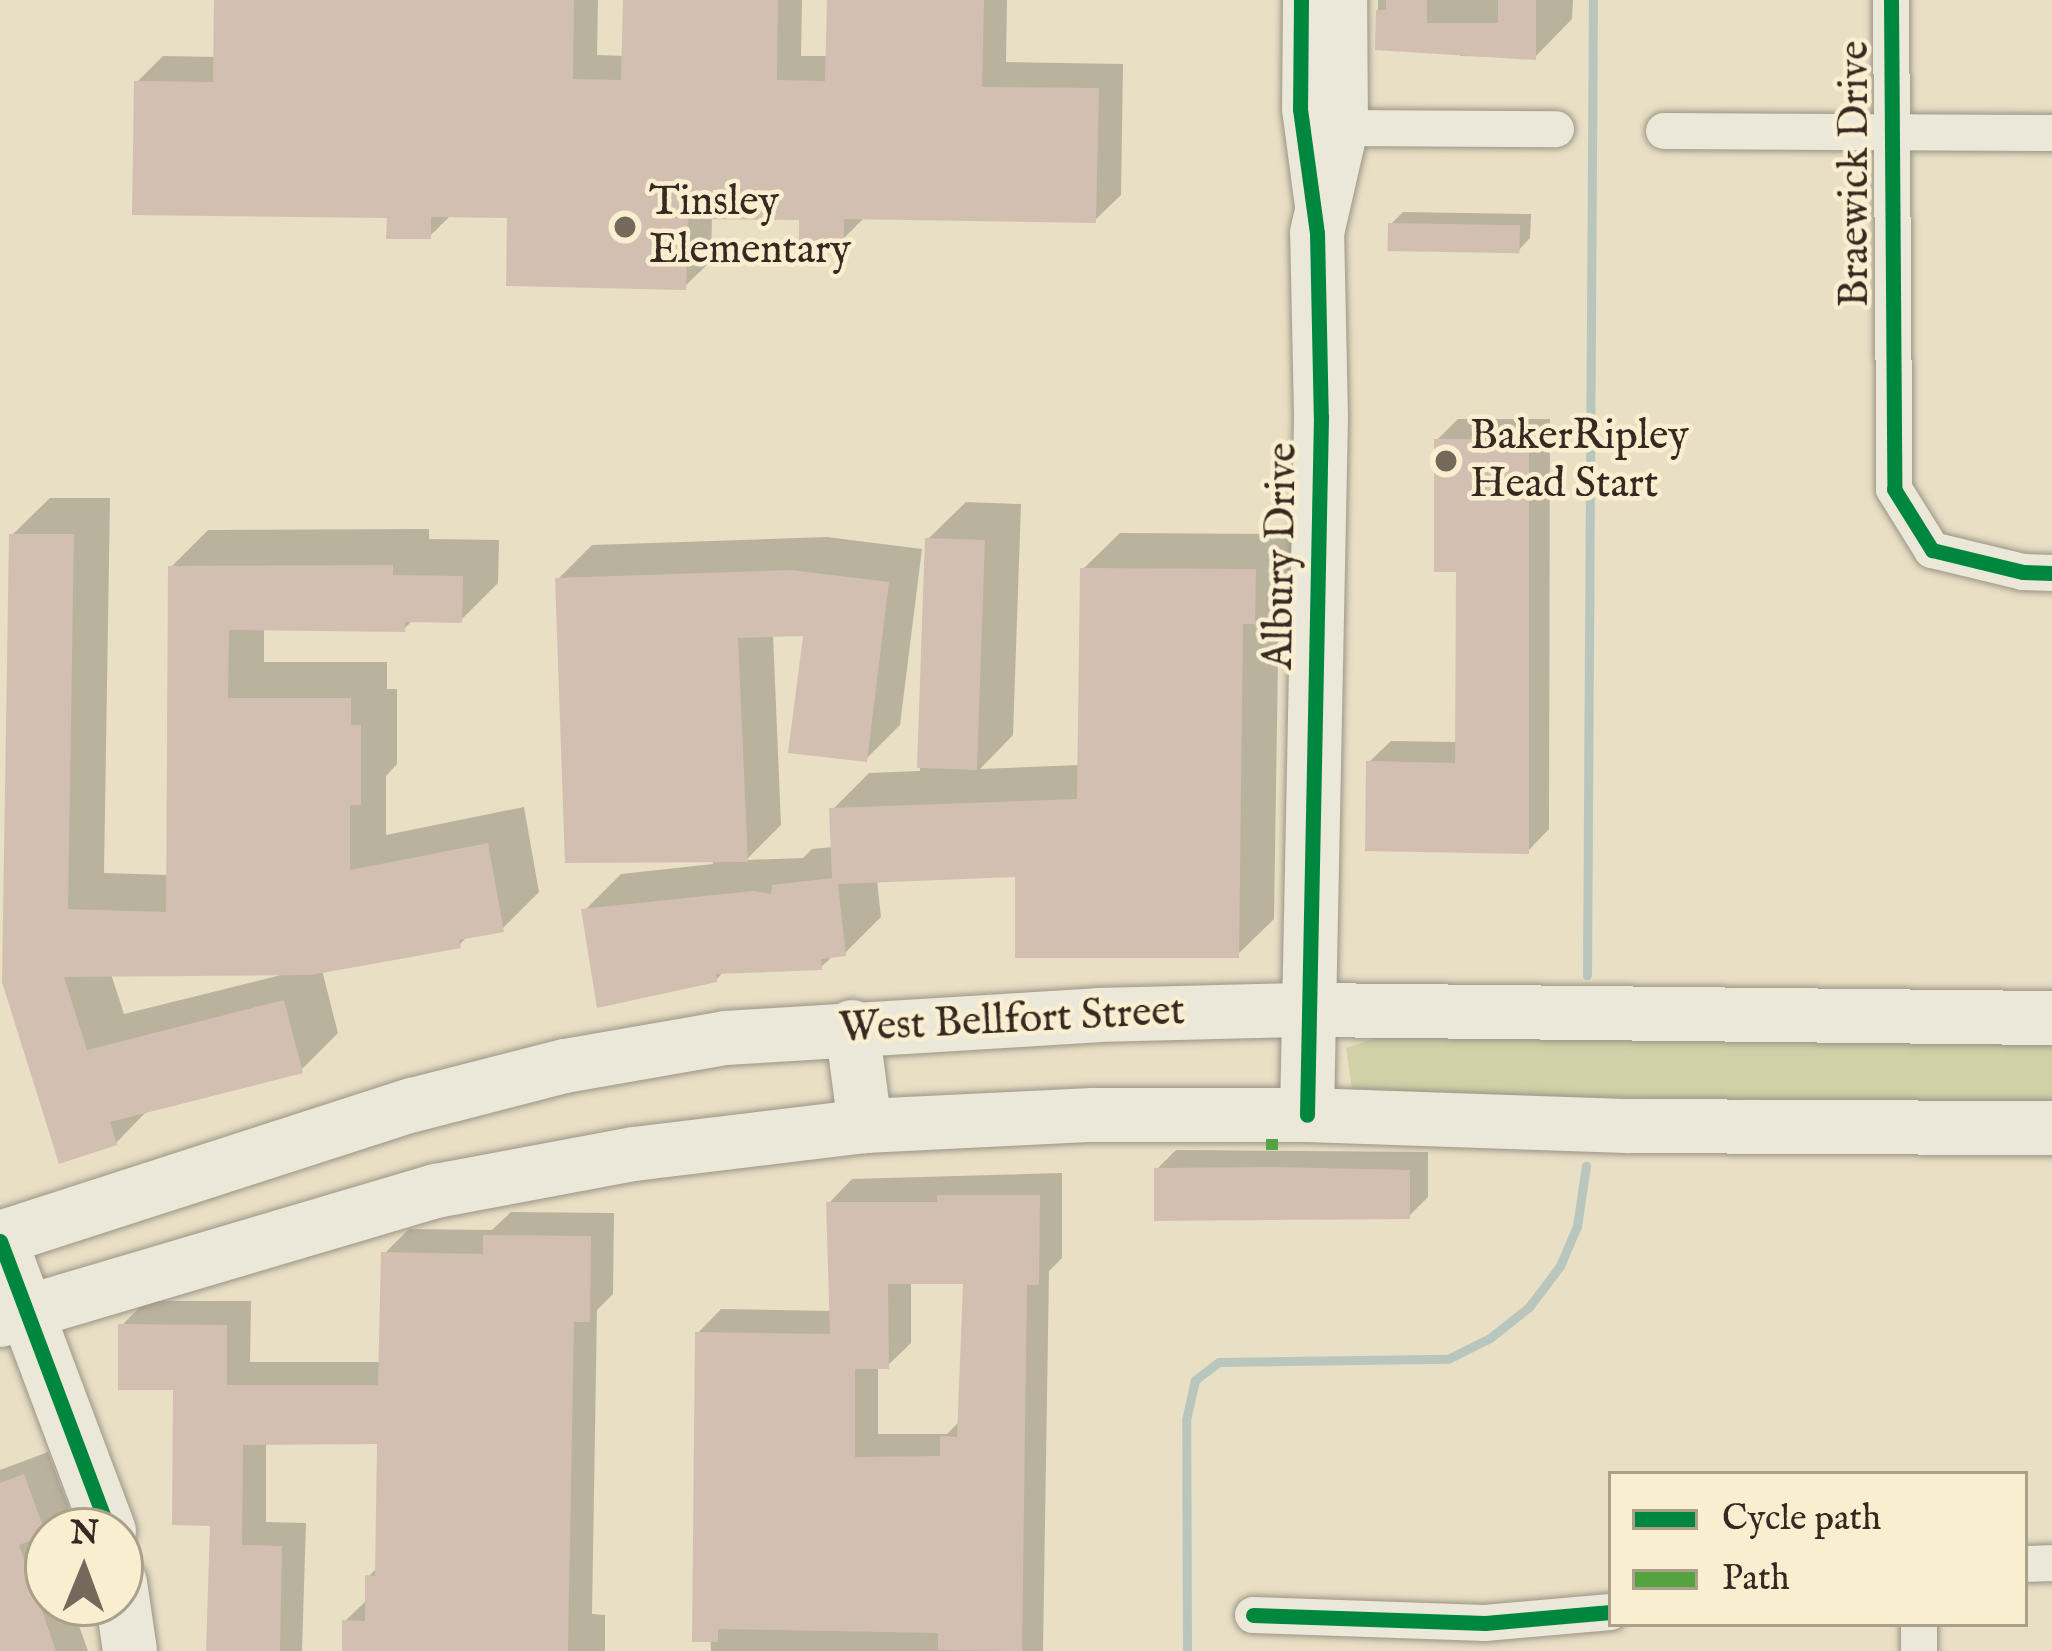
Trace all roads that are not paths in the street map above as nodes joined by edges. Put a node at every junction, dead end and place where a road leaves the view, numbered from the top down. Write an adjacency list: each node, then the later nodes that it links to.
1 (1301, 0): 9 (street, Albury Drive)
2 (1340, 0): 4 (main road, Albury Drive)
3 (1891, 0): 7 (street, Braewick Drive)
4 (1341, 128): 5 (street); 9 (main road, Albury Drive)
5 (1556, 129)
6 (1664, 131): 7 (street)
7 (1891, 132): 8 (street); 10 (street, Braewick Drive)
8 (2052, 133)
9 (1317, 232): 11 (main road, Albury Drive)
10 (2052, 573)
11 (1309, 1010): 12 (main road, West Bellfort Street); 13 (main road, West Bellfort Street); 15 (main road, Albury Drive)
12 (2052, 1018)
13 (852, 1027): 14 (main road, West Bellfort Street); 16 (main road)
14 (413, 1106): 18 (main road); 19 (main road, West Bellfort Street)
15 (1307, 1115): 16 (main road); 17 (main road)
16 (865, 1126): 18 (main road)
17 (2052, 1128)
18 (436, 1191): 20 (main road)
19 (0, 1240): 20 (main road)
20 (13, 1316): 21 (main road)
21 (98, 1507)
22 (1608, 1613): 24 (street)
23 (1253, 1616): 24 (street)
24 (1485, 1637)

